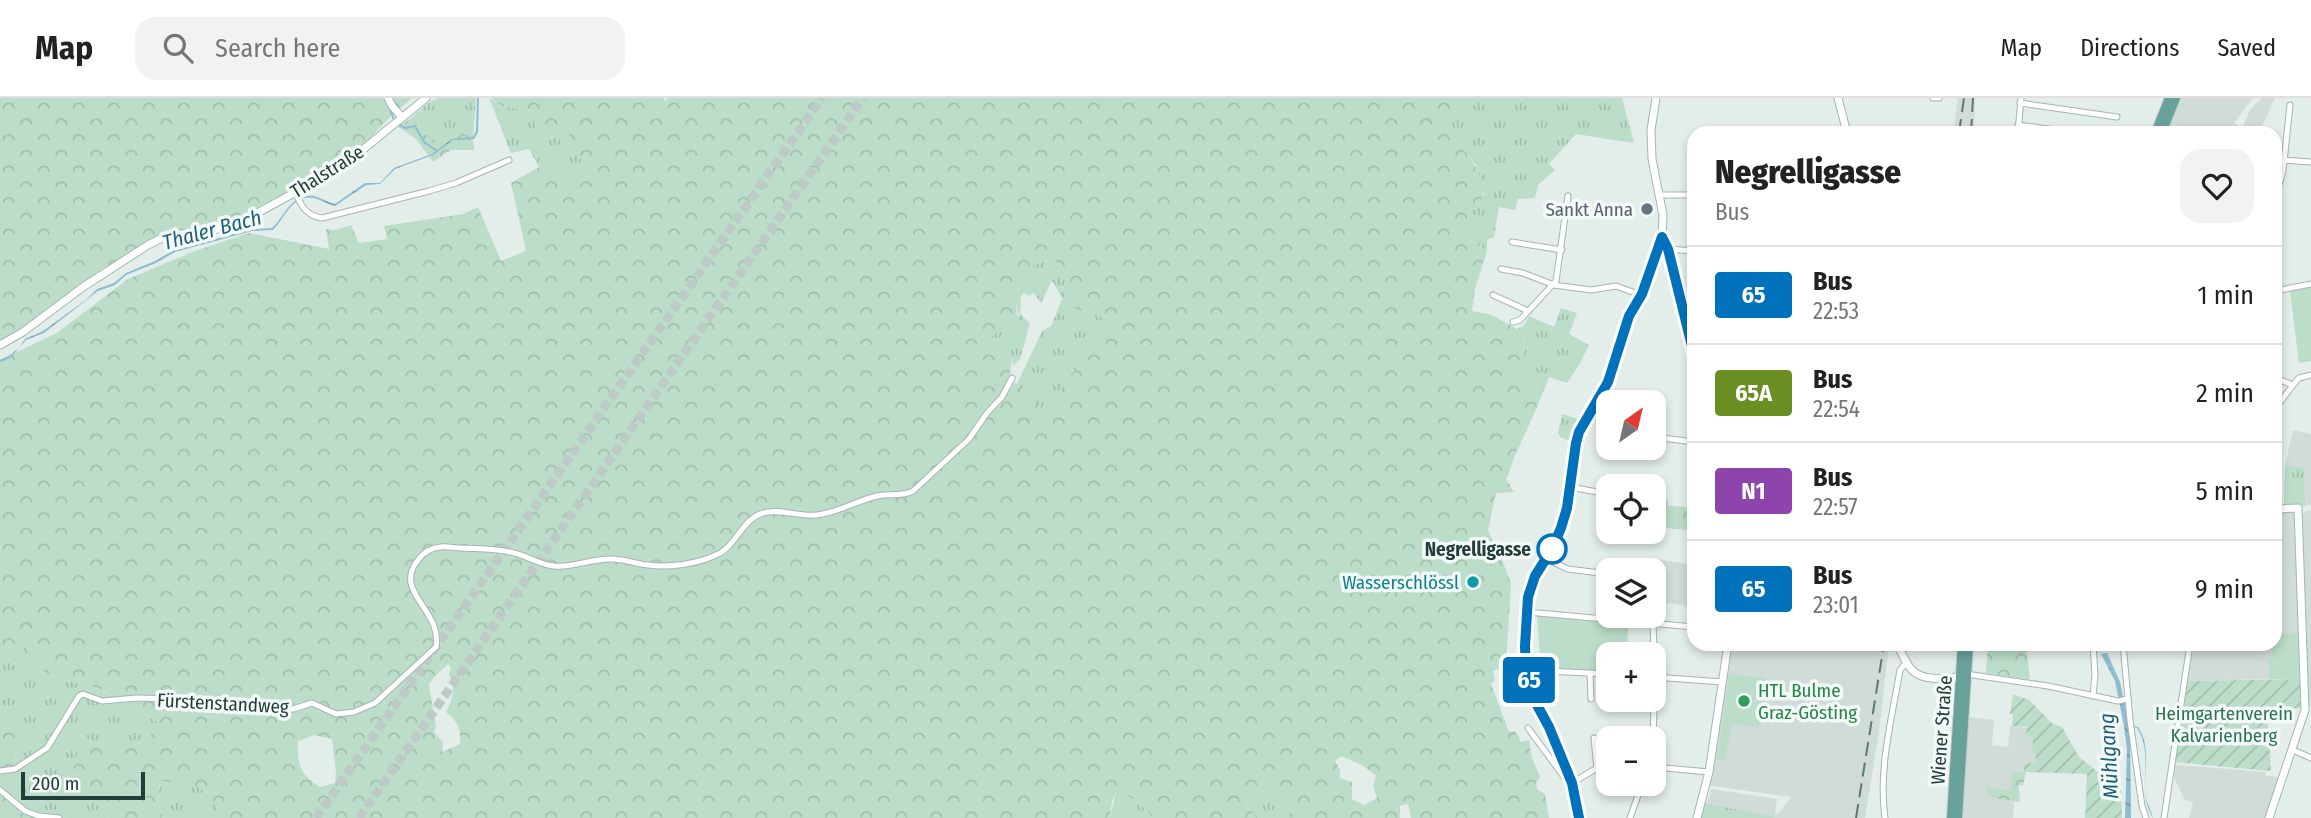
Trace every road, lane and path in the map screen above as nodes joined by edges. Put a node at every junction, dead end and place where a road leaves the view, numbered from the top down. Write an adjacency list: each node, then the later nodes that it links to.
1 (388, 98): 12 (street)
2 (426, 98): 12 (street, Thalstraße)
3 (1656, 98): 22 (street)
4 (1838, 98): 14 (street)
5 (1933, 98): 6 (street)
6 (1939, 98)
7 (2169, 98): 16 (main road)
8 (2176, 98): 17 (main road)
9 (2021, 100): 11 (street); 13 (street)
10 (2290, 105): 19 (street)
11 (2117, 117)
12 (397, 120): 25 (street, Thalstraße)
13 (2018, 125): 15 (street)
14 (1845, 126)
15 (2026, 126)
16 (2158, 126)
17 (2165, 126)
18 (509, 160): 25 (street)
19 (2284, 160): 20 (street); 21 (street)
20 (2311, 162)
21 (2282, 168)
22 (1659, 195): 23 (street); 26 (street)
23 (1687, 195)
24 (1567, 196): 29 (street)
25 (297, 197): 42 (street, Thalstraße)
26 (1662, 237): 28 (street); 36 (street)
27 (1512, 242): 29 (street)
28 (1668, 249): 30 (street); 37 (street)
29 (1562, 250): 33 (street)
30 (1687, 250)
31 (1501, 269): 33 (street)
32 (2311, 284): 34 (street)
33 (1554, 285): 36 (street); 39 (street)
34 (2282, 290)
35 (1493, 295): 39 (street)
36 (1641, 295): 48 (street)
37 (1682, 310): 38 (street); 41 (street)
38 (1687, 310)
39 (1528, 311): 40 (street)
40 (1513, 322)
41 (1687, 328)
42 (0, 345)
43 (2311, 375): 46 (street)
44 (1012, 377): 86 (street, Fürstenstandweg)
45 (2282, 381): 46 (street)
46 (2294, 385): 47 (street)
47 (2282, 400)
48 (1589, 412): 49 (street); 52 (street)
49 (1596, 416)
50 (1666, 438): 51 (street)
51 (1687, 441)
52 (1570, 487): 53 (street); 55 (street)
53 (1596, 492)
54 (2282, 509): 78 (street)
55 (1546, 559): 56 (street); 57 (street)
56 (1596, 572)
57 (1527, 612): 58 (street); 69 (street)
58 (1596, 619)
59 (1666, 625): 60 (street)
60 (1687, 627)
61 (1727, 651): 74 (street)
62 (1900, 651): 68 (street)
63 (1962, 651): 72 (main road, Wiener Straße)
64 (1967, 651): 72 (main road, Wiener Straße)
65 (2093, 651): 75 (street)
66 (2124, 651): 77 (street)
67 (2189, 651): 99 (street)
68 (1907, 662): 72 (street); 95 (street)
69 (1526, 670): 70 (street); 88 (street)
70 (1590, 673): 71 (street); 76 (street)
71 (1596, 673)
72 (1962, 674): 75 (street, Wiener Straße); 96 (main road, Wiener Straße); 97 (main road, Wiener Straße)
73 (1666, 678): 74 (street)
74 (1723, 682): 87 (street)
75 (2093, 696): 77 (street, Wiener Straße)
76 (1591, 699)
77 (2127, 699): 98 (street)
78 (2308, 708): 81 (street)
79 (1528, 728): 88 (street)
80 (1594, 738): 82 (street)
81 (2293, 750): 83 (street); 100 (street)
82 (1596, 758)
83 (2311, 758)
84 (1666, 768): 87 (street)
85 (1596, 769): 88 (street)
86 (0, 771)
87 (1709, 772): 94 (street)
88 (1572, 783): 92 (street)
89 (0, 790): 91 (street)
90 (1638, 796): 93 (street)
91 (60, 818)
92 (1579, 818)
93 (1630, 818)
94 (1697, 818)
95 (1885, 818)
96 (1951, 818)
97 (1958, 818)
98 (2146, 818)
99 (2164, 818)
100 (2269, 818)

